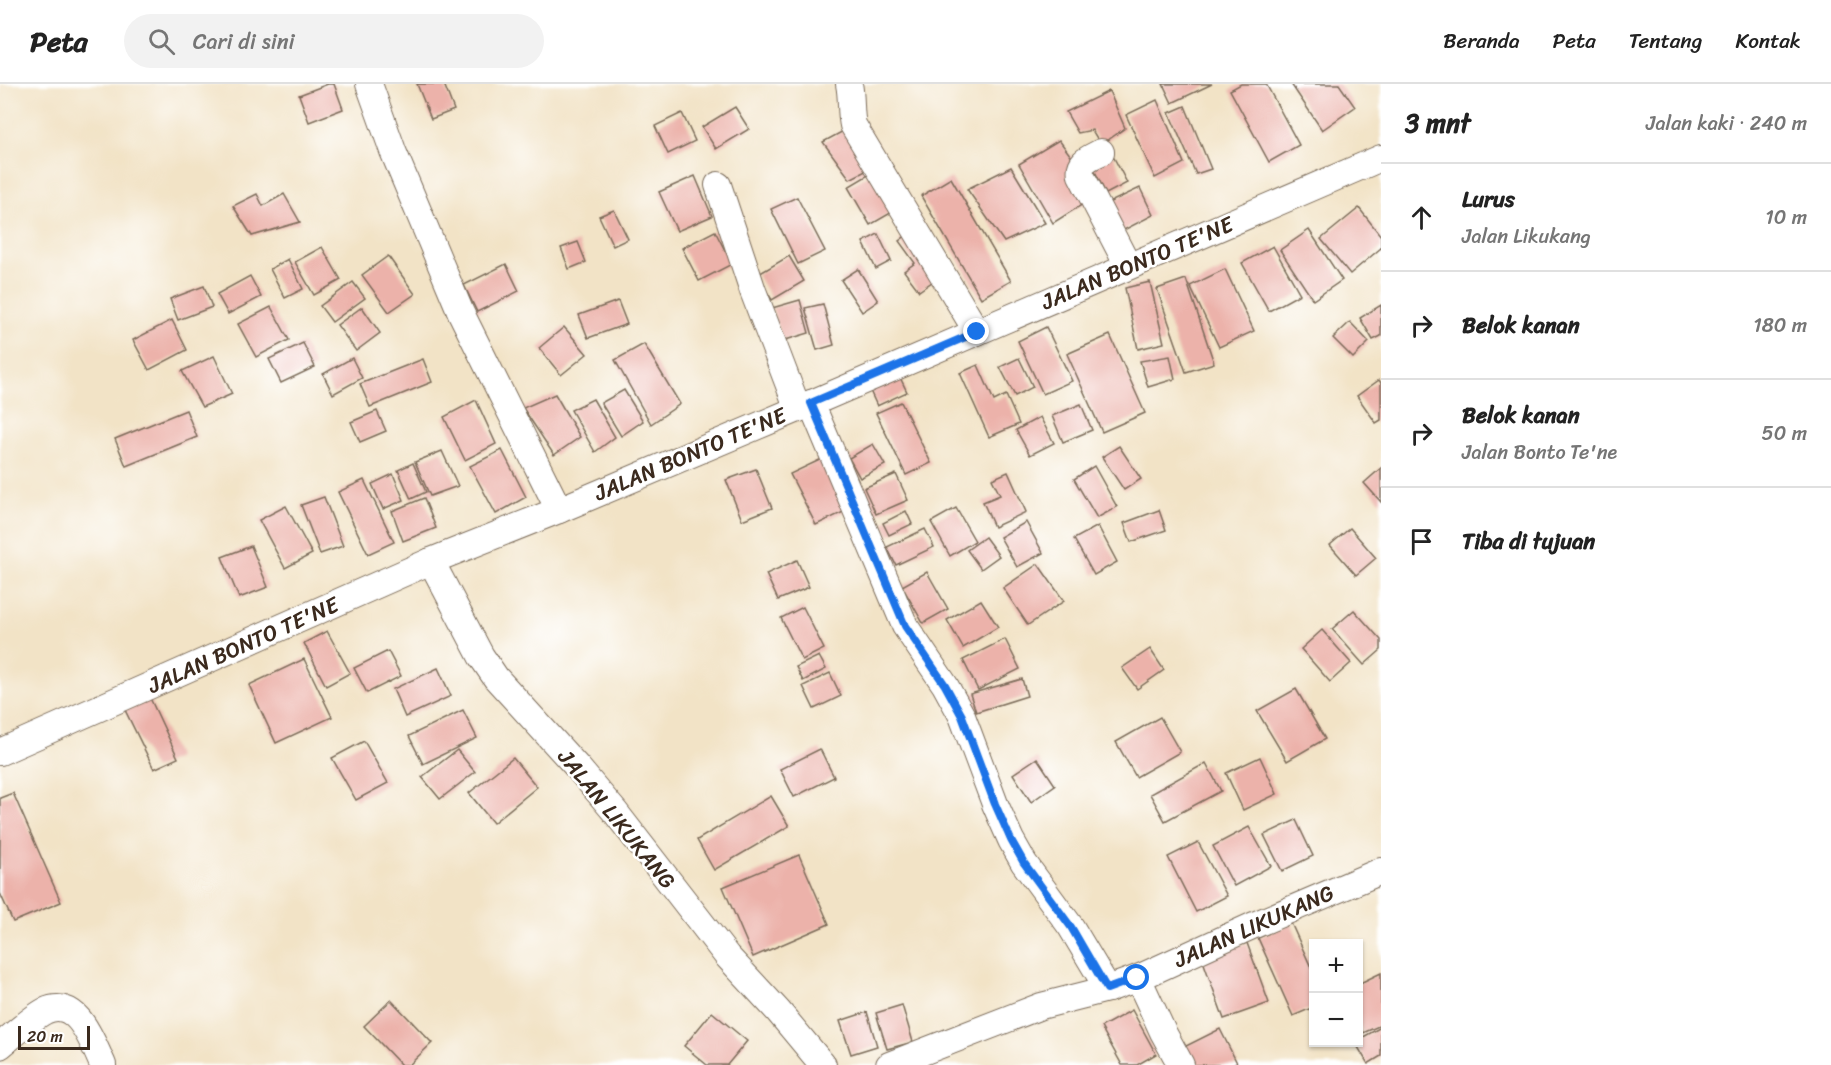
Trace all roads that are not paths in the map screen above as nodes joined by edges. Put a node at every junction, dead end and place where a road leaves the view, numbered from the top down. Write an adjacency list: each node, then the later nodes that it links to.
1 (369, 84): 9 (street)
2 (849, 84): 7 (street)
3 (1101, 152): 6 (street)
4 (1381, 158): 6 (street, JALAN BONTO TE'NE)
5 (718, 185): 8 (street)
6 (1128, 266): 7 (street, JALAN BONTO TE'NE)
7 (977, 332): 8 (street, JALAN BONTO TE'NE)
8 (804, 406): 9 (street, JALAN BONTO TE'NE); 14 (street)
9 (559, 510): 10 (street, JALAN BONTO TE'NE)
10 (431, 561): 11 (street, JALAN BONTO TE'NE); 17 (street, JALAN LIKUKANG)
11 (0, 752)
12 (1381, 871): 13 (street, JALAN LIKUKANG)
13 (1137, 978): 14 (street, JALAN LIKUKANG); 19 (street)
14 (1107, 989): 18 (street, JALAN LIKUKANG)
15 (0, 1046): 16 (street)
16 (103, 1065)
17 (823, 1065)
18 (889, 1065)
19 (1181, 1065)

